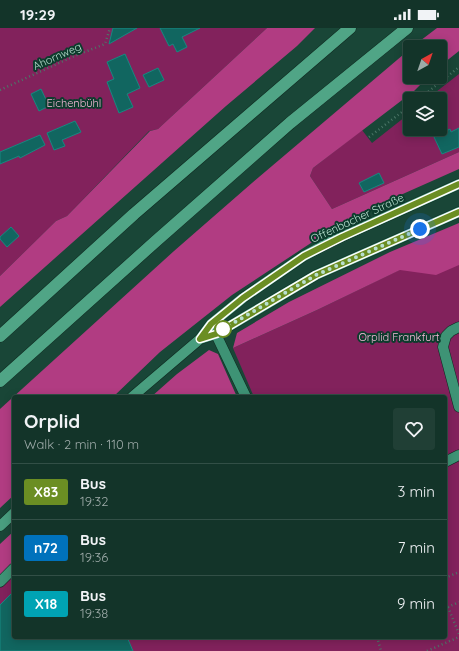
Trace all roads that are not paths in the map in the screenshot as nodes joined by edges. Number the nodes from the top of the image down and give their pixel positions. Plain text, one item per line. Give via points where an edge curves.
1 (350, 28) edge
2 (407, 28) edge
3 (459, 184) edge
4 (459, 212) edge
5 (211, 324) junction
6 (459, 328) edge
7 (216, 334) junction
8 (0, 336) edge
9 (200, 339) junction
10 (0, 381) edge
11 (134, 395) edge
12 (245, 395) edge
13 (459, 407) edge
14 (459, 455) edge
15 (447, 461) edge
16 (12, 514) edge
17 (0, 526) edge
18 (12, 570) edge
19 (0, 582) edge

1 - 8 highway via 134,214
2 - 10 highway via 284,128
3 - 5 main road, Offenbacher Straße via 304,256 243,298
4 - 7 main road, Offenbacher Straße via 316,275
5 - 7 lane
5 - 9 main road, Offenbacher Straße
6 - 13 lane via 446,336 443,347
7 - 9 main road, Offenbacher Straße
7 - 12 lane
9 - 11 main road, Offenbacher Straße
14 - 15 lane
16 - 17 main road
18 - 19 lane

